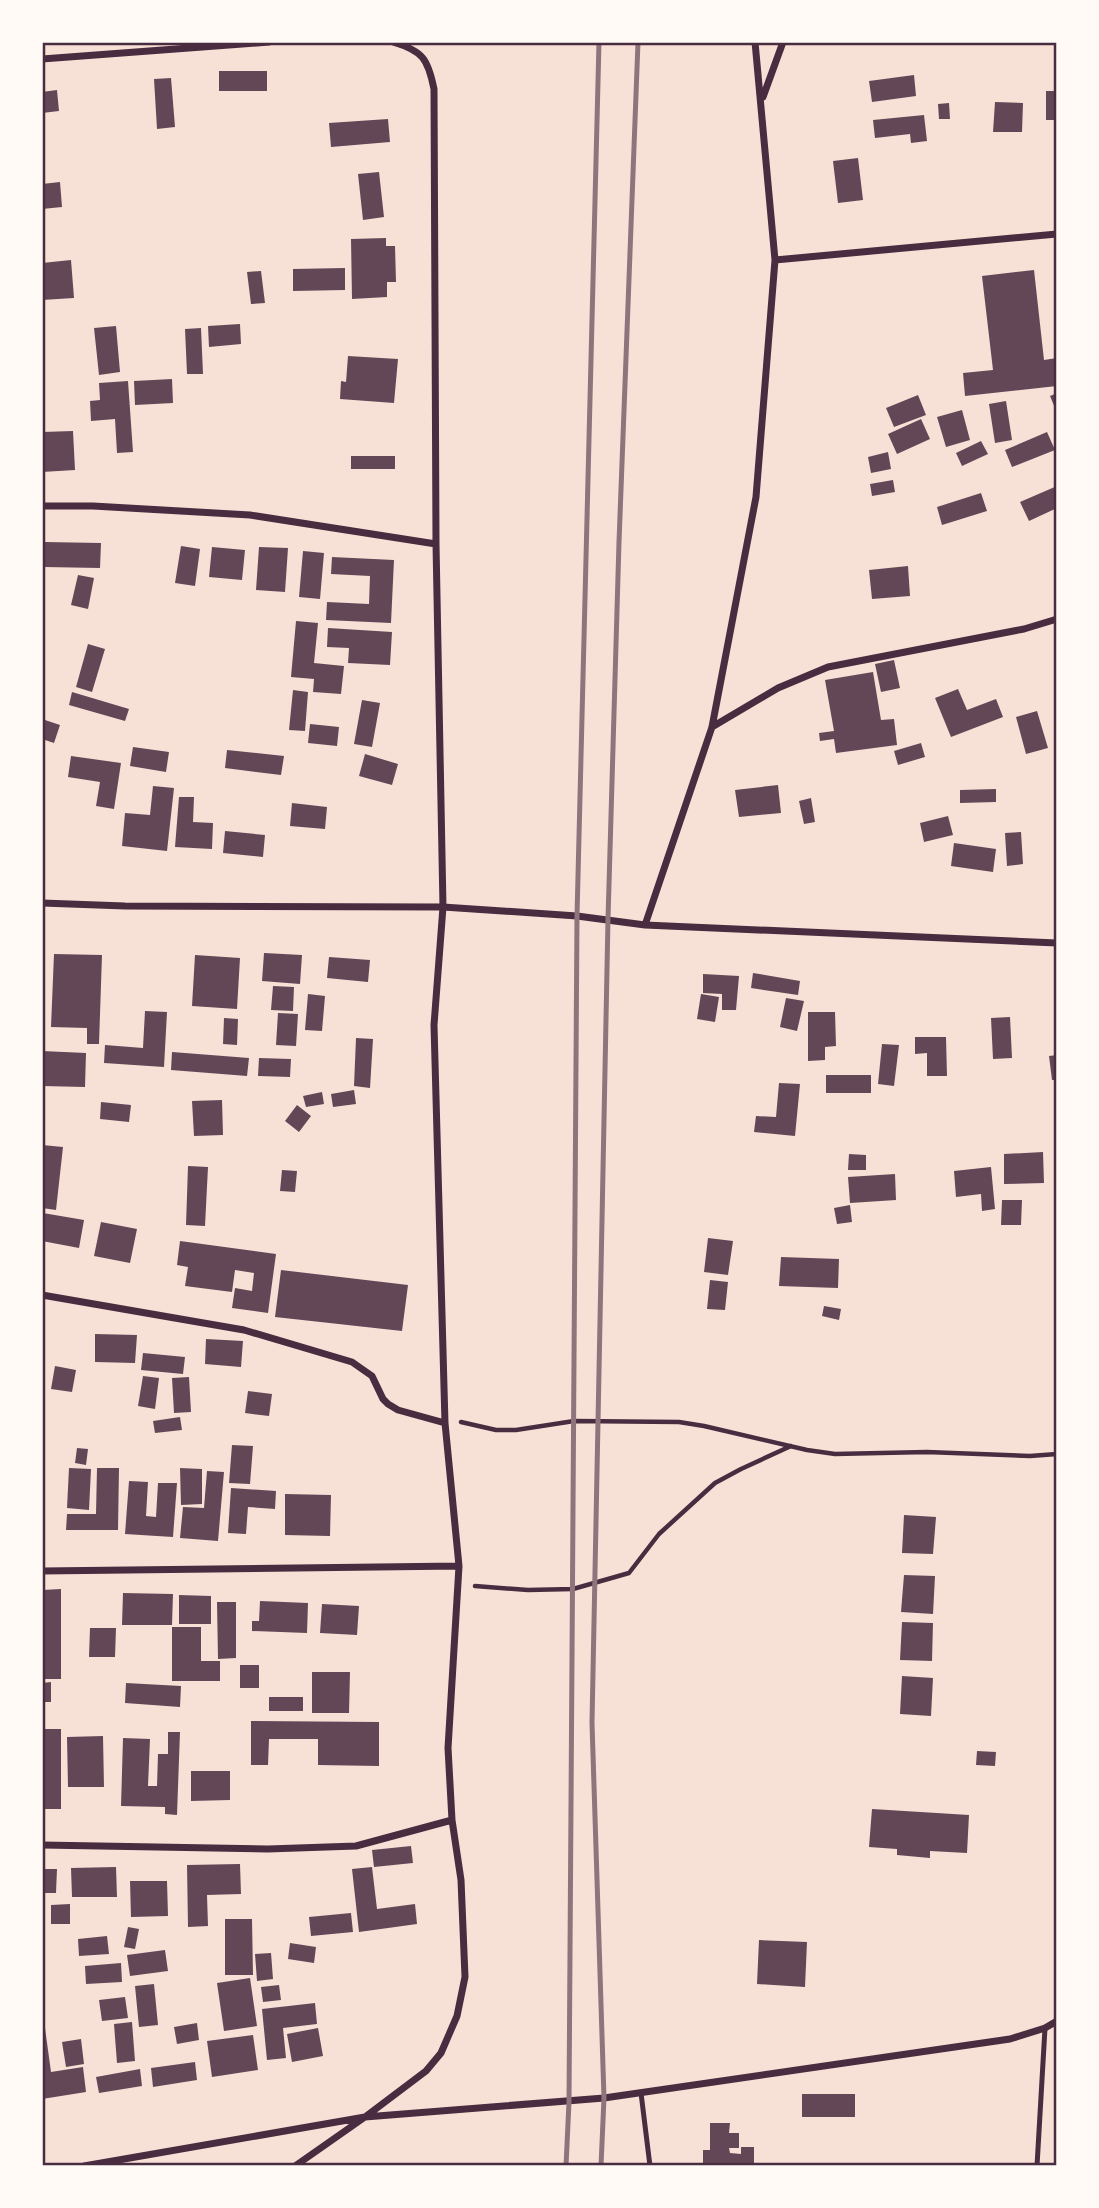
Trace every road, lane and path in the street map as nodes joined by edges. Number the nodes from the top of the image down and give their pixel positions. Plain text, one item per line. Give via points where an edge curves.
1 (269, 42) edge
2 (393, 42) edge
3 (755, 42) edge
4 (783, 42) edge
5 (42, 59) edge
6 (762, 100) junction
7 (1057, 234) edge
8 (775, 260) junction
9 (42, 506) edge
10 (436, 544) junction
11 (1057, 619) edge
12 (712, 727) junction
13 (42, 903) edge
14 (443, 907) junction
15 (645, 925) junction
16 (1057, 943) edge
17 (42, 1295) edge
18 (445, 1419) junction
19 (792, 1446) junction
20 (1057, 1454) edge
21 (460, 1566) junction
22 (42, 1571) edge
23 (458, 1584) junction
24 (452, 1820) junction
25 (42, 1845) edge
26 (1057, 2021) edge
27 (1045, 2028) junction
28 (641, 2093) junction
29 (365, 2117) junction
30 (84, 2166) edge
31 (295, 2166) edge
32 (650, 2166) edge
33 (1037, 2166) edge

1 - 5 street
2 - 10 street via 421,54 430,68 434,89
3 - 6 street
4 - 6 street
6 - 8 street
7 - 8 street
8 - 12 street via 756,497
9 - 10 street via 250,515
10 - 14 street
11 - 12 street via 828,667 778,688
12 - 15 street
13 - 14 street
14 - 15 street
14 - 18 street via 435,1025
15 - 16 street
17 - 18 street via 244,1330 352,1362 372,1376 388,1404
18 - 19 path via 496,1430 574,1421 679,1422
18 - 21 street
19 - 20 path via 835,1454
19 - 23 path via 715,1483 659,1534 629,1573 617,1578 573,1589
21 - 22 street
21 - 23 street
23 - 24 street via 448,1748
24 - 25 street via 356,1846
24 - 29 street via 461,1880 464,1977 457,2016 441,2053 426,2071
26 - 27 street
27 - 28 street via 1010,2039
27 - 33 lane
28 - 29 street
28 - 32 lane
29 - 30 street
29 - 31 street

